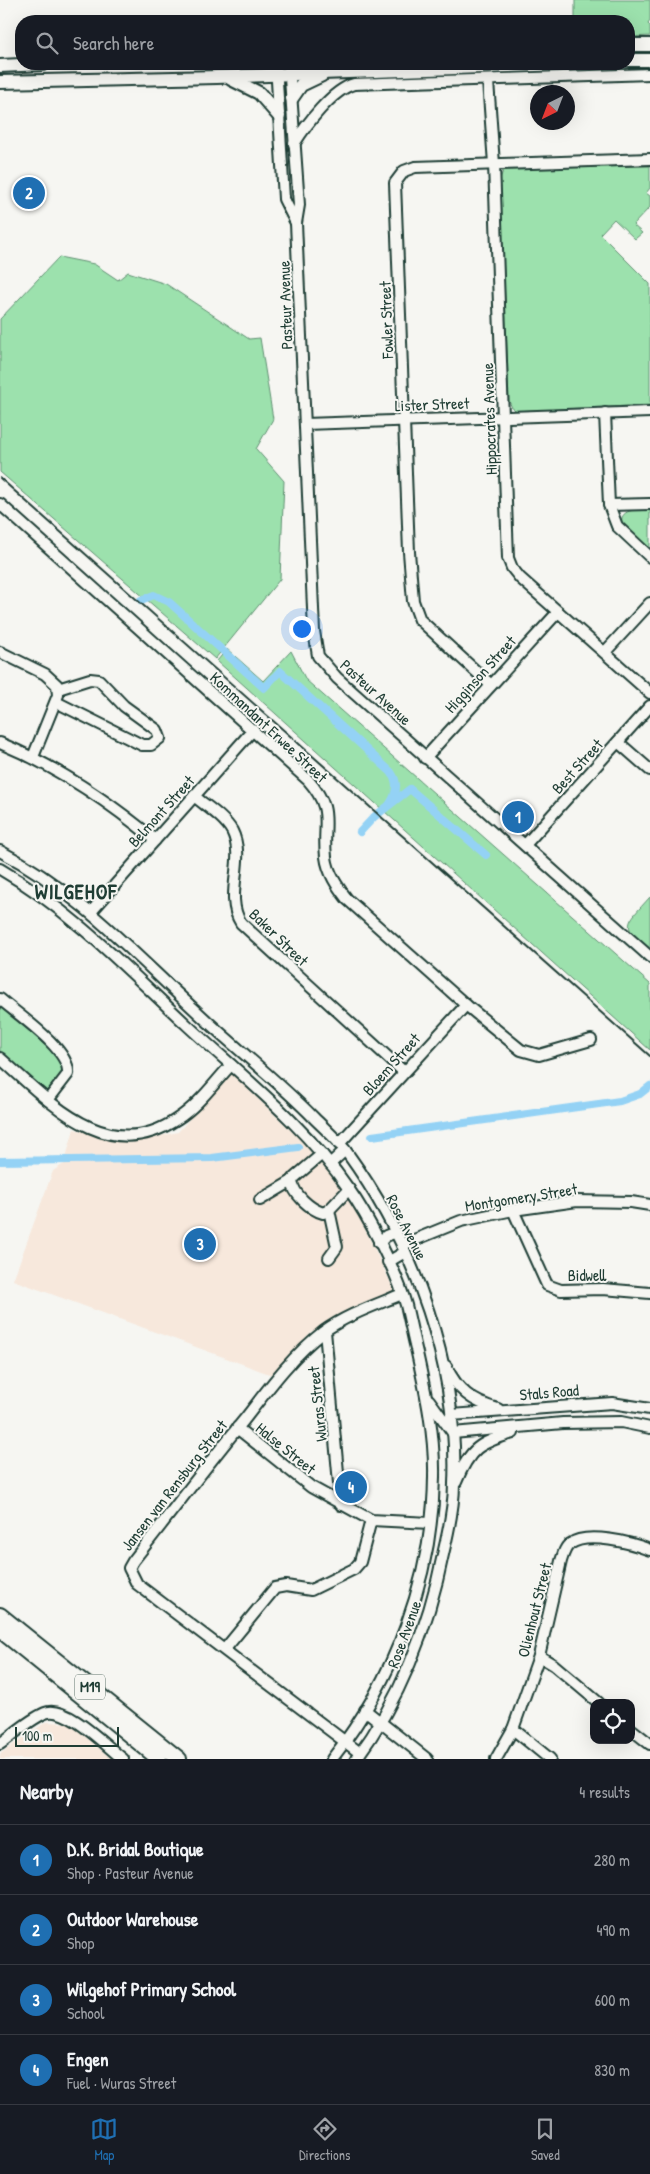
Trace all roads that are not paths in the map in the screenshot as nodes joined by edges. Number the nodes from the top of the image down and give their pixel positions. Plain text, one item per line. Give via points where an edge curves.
1 (635, 45) edge
2 (650, 45) edge
3 (635, 60) edge
4 (650, 60) edge
5 (15, 65) edge
6 (0, 66) edge
7 (275, 70) edge
8 (283, 70) edge
9 (283, 70) edge
10 (298, 70) edge
11 (388, 70) edge
12 (329, 72) junction
13 (650, 74) edge
14 (217, 77) junction
15 (488, 81) junction
16 (0, 82) edge
17 (292, 98) junction
18 (279, 116) junction
19 (314, 116) junction
20 (293, 117) junction
21 (294, 144) junction
22 (650, 158) edge
23 (494, 164) junction
24 (296, 224) junction
25 (650, 412) edge
26 (605, 413) junction
27 (504, 416) junction
28 (404, 420) junction
29 (305, 424) junction
30 (650, 504) edge
31 (609, 505) junction
32 (1, 507) edge
33 (650, 557) edge
34 (650, 603) edge
35 (558, 612) junction
36 (0, 652) edge
37 (605, 652) junction
38 (491, 685) junction
39 (58, 689) junction
40 (650, 693) edge
41 (56, 702) junction
42 (650, 706) edge
43 (253, 730) junction
44 (618, 742) junction
45 (0, 743) edge
46 (33, 757) junction
47 (426, 758) junction
48 (650, 770) edge
49 (194, 796) junction
50 (155, 840) junction
51 (525, 845) junction
52 (0, 851) edge
53 (0, 869) edge
54 (79, 902) junction
55 (95, 915) junction
56 (67, 916) junction
57 (87, 932) junction
58 (650, 957) edge
59 (0, 999) edge
60 (466, 1005) junction
61 (591, 1040) dead end
62 (233, 1045) junction
63 (222, 1057) junction
64 (0, 1058) edge
65 (252, 1061) junction
66 (231, 1065) junction
67 (404, 1072) junction
68 (241, 1074) junction
69 (48, 1100) junction
70 (339, 1143) junction
71 (320, 1151) junction
72 (330, 1164) junction
73 (292, 1181) junction
74 (349, 1190) junction
75 (260, 1200) dead end
76 (650, 1205) edge
77 (329, 1210) junction
78 (513, 1210) junction
79 (396, 1232) junction
80 (379, 1243) junction
81 (404, 1248) junction
82 (329, 1258) dead end
83 (388, 1262) junction
84 (414, 1273) junction
85 (396, 1282) junction
86 (650, 1293) edge
87 (422, 1295) junction
88 (404, 1299) junction
89 (325, 1331) junction
90 (440, 1352) junction
91 (427, 1398) junction
92 (650, 1409) edge
93 (505, 1411) junction
94 (448, 1419) junction
95 (237, 1428) junction
96 (528, 1428) junction
97 (650, 1428) edge
98 (452, 1433) junction
99 (433, 1451) junction
100 (454, 1484) junction
101 (341, 1505) junction
102 (371, 1520) junction
103 (430, 1523) junction
104 (650, 1550) edge
105 (0, 1615) edge
106 (0, 1630) edge
107 (225, 1649) junction
108 (539, 1656) junction
109 (594, 1699) edge
110 (365, 1710) junction
111 (380, 1722) junction
112 (129, 1726) junction
113 (513, 1729) junction
114 (635, 1732) edge
115 (346, 1742) junction
116 (0, 1744) edge
117 (650, 1744) edge
118 (358, 1756) edge
119 (123, 1759) edge
120 (159, 1759) edge
121 (179, 1759) edge
122 (332, 1759) edge
123 (427, 1759) edge
124 (496, 1759) edge
125 (550, 1759) edge

1 - 2 main road
3 - 4 main road
5 - 6 main road
7 - 14 main road
8 - 17 street, Pasteur Avenue
9 - 18 street, Pasteur Avenue
10 - 12 main road
11 - 12 main road
12 - 17 main road via 301,85
13 - 15 street
14 - 16 main road
14 - 18 main road via 233,79 253,88
15 - 19 street via 354,84 338,92
15 - 23 street, Hippocrates Avenue
17 - 20 street, Pasteur Avenue
18 - 20 street
18 - 24 street, Pasteur Avenue via 284,199
19 - 20 street
19 - 21 street
20 - 21 street, Pasteur Avenue
21 - 24 street, Pasteur Avenue via 299,206
22 - 23 street, Fowler Street
23 - 27 street, Hippocrates Avenue
23 - 28 street, Fowler Street via 411,167 399,175 395,183
24 - 29 street, Pasteur Avenue
25 - 26 street, Lister Street
26 - 27 street, Lister Street
26 - 31 street
27 - 28 street, Lister Street
27 - 35 street, Hippocrates Avenue via 508,558 520,578
28 - 29 street, Lister Street
28 - 38 street, Fowler Street via 411,584 415,609 425,625
29 - 47 street, Pasteur Avenue via 314,631 318,656 329,671
30 - 31 street
31 - 33 street via 617,526
32 - 43 street, Kommandant Erwee Street
34 - 37 street
35 - 37 street, Hippocrates Avenue
35 - 38 street, Higginson Street
36 - 39 street via 45,674
37 - 40 street, Hippocrates Avenue
38 - 47 street, Higginson Street
39 - 41 street
39 - 41 street via 90,679 99,680 124,706 157,730 160,738 152,745 142,744
41 - 46 street
42 - 44 street, Best Street
43 - 49 street, Belmont Street
43 - 60 street, Kommandant Erwee Street via 322,797 327,825 326,857 339,889
44 - 48 street
44 - 51 street, Best Street
45 - 46 street
46 - 50 street via 105,800
47 - 51 street, Pasteur Avenue
49 - 50 street, Belmont Street
49 - 67 street, Baker Street via 228,825 235,838 233,904 241,923
50 - 55 street, Belmont Street
51 - 58 street, Pasteur Avenue
52 - 54 street, Rose Avenue via 41,874
53 - 56 street, Rose Avenue
54 - 55 street, Rose Avenue
54 - 56 street
55 - 57 street, Belmont Street
55 - 62 street, Rose Avenue
56 - 57 street, Rose Avenue
57 - 63 street, Rose Avenue
59 - 69 street via 66,1059 68,1074
60 - 61 street, Kommandant Erwee Street via 528,1053 549,1053
60 - 67 street, Bloem Street
62 - 63 street
62 - 65 street, Rose Avenue
63 - 66 street, Rose Avenue
64 - 69 street
65 - 68 street
65 - 70 street, Rose Avenue
66 - 68 street, Rose Avenue
66 - 69 street via 187,1112 146,1134 119,1135 94,1131
67 - 70 street, Bloem Street
68 - 71 street, Rose Avenue
70 - 71 street
70 - 72 street
70 - 79 street, Rose Avenue
71 - 72 street, Rose Avenue
71 - 73 street
72 - 74 street, Rose Avenue
73 - 75 street
73 - 77 street via 293,1190 312,1207 323,1213
74 - 77 street
74 - 80 street, Rose Avenue
76 - 78 street, Montgomery Street via 577,1201
77 - 82 street via 337,1247
78 - 81 street, Montgomery Street via 461,1221
78 - 86 street, Bidwell via 548,1286 561,1290
79 - 80 street
79 - 81 street, Rose Avenue
80 - 83 street, Rose Avenue
81 - 83 street, Montgomery Street
81 - 84 street, Rose Avenue
83 - 85 street, Rose Avenue
84 - 85 street
84 - 87 street, Rose Avenue
85 - 88 street, Rose Avenue
87 - 88 street, Jansen van Rensburg Street
87 - 90 street, Rose Avenue
88 - 89 street, Jansen van Rensburg Street via 366,1310
88 - 91 street, Rose Avenue
89 - 95 street, Jansen van Rensburg Street via 283,1370
89 - 101 street, Wuras Street
90 - 93 street via 453,1380 464,1394 486,1406
90 - 94 street, Rose Avenue
91 - 94 street
91 - 99 street, Rose Avenue
92 - 93 street, Stals Road via 612,1403
93 - 94 street, Stals Road
94 - 98 street, Rose Avenue
94 - 99 street
95 - 101 street, Halse Street via 311,1487
95 - 107 street, Jansen van Rensburg Street via 129,1568 137,1584
96 - 97 street, Stals Road via 563,1423 621,1422
96 - 98 street, Stals Road
96 - 100 street via 479,1444 466,1459
98 - 100 street, Rose Avenue
99 - 103 street, Rose Avenue
100 - 111 street, Rose Avenue via 435,1594 404,1680
101 - 102 street, Halse Street
102 - 103 street, Halse Street
102 - 107 street via 360,1562 354,1569 311,1590 286,1586 275,1588
103 - 110 street, Rose Avenue via 420,1577 405,1627
104 - 108 street, Olienhout Street via 601,1539 577,1540 570,1544 561,1561
105 - 112 highway, M19
106 - 112 highway, M19
107 - 115 street, Jansen van Rensburg Street
108 - 109 street
108 - 113 street, Olienhout Street
110 - 111 street
110 - 115 street, Rose Avenue
111 - 118 street, Rose Avenue
111 - 123 street
112 - 120 highway, M19
112 - 121 highway, M19
113 - 124 street, Olienhout Street
113 - 125 street
114 - 117 street
115 - 118 street, Jansen van Rensburg Street
115 - 122 street, Rose Avenue
116 - 119 street via 45,1713 59,1712 69,1716

